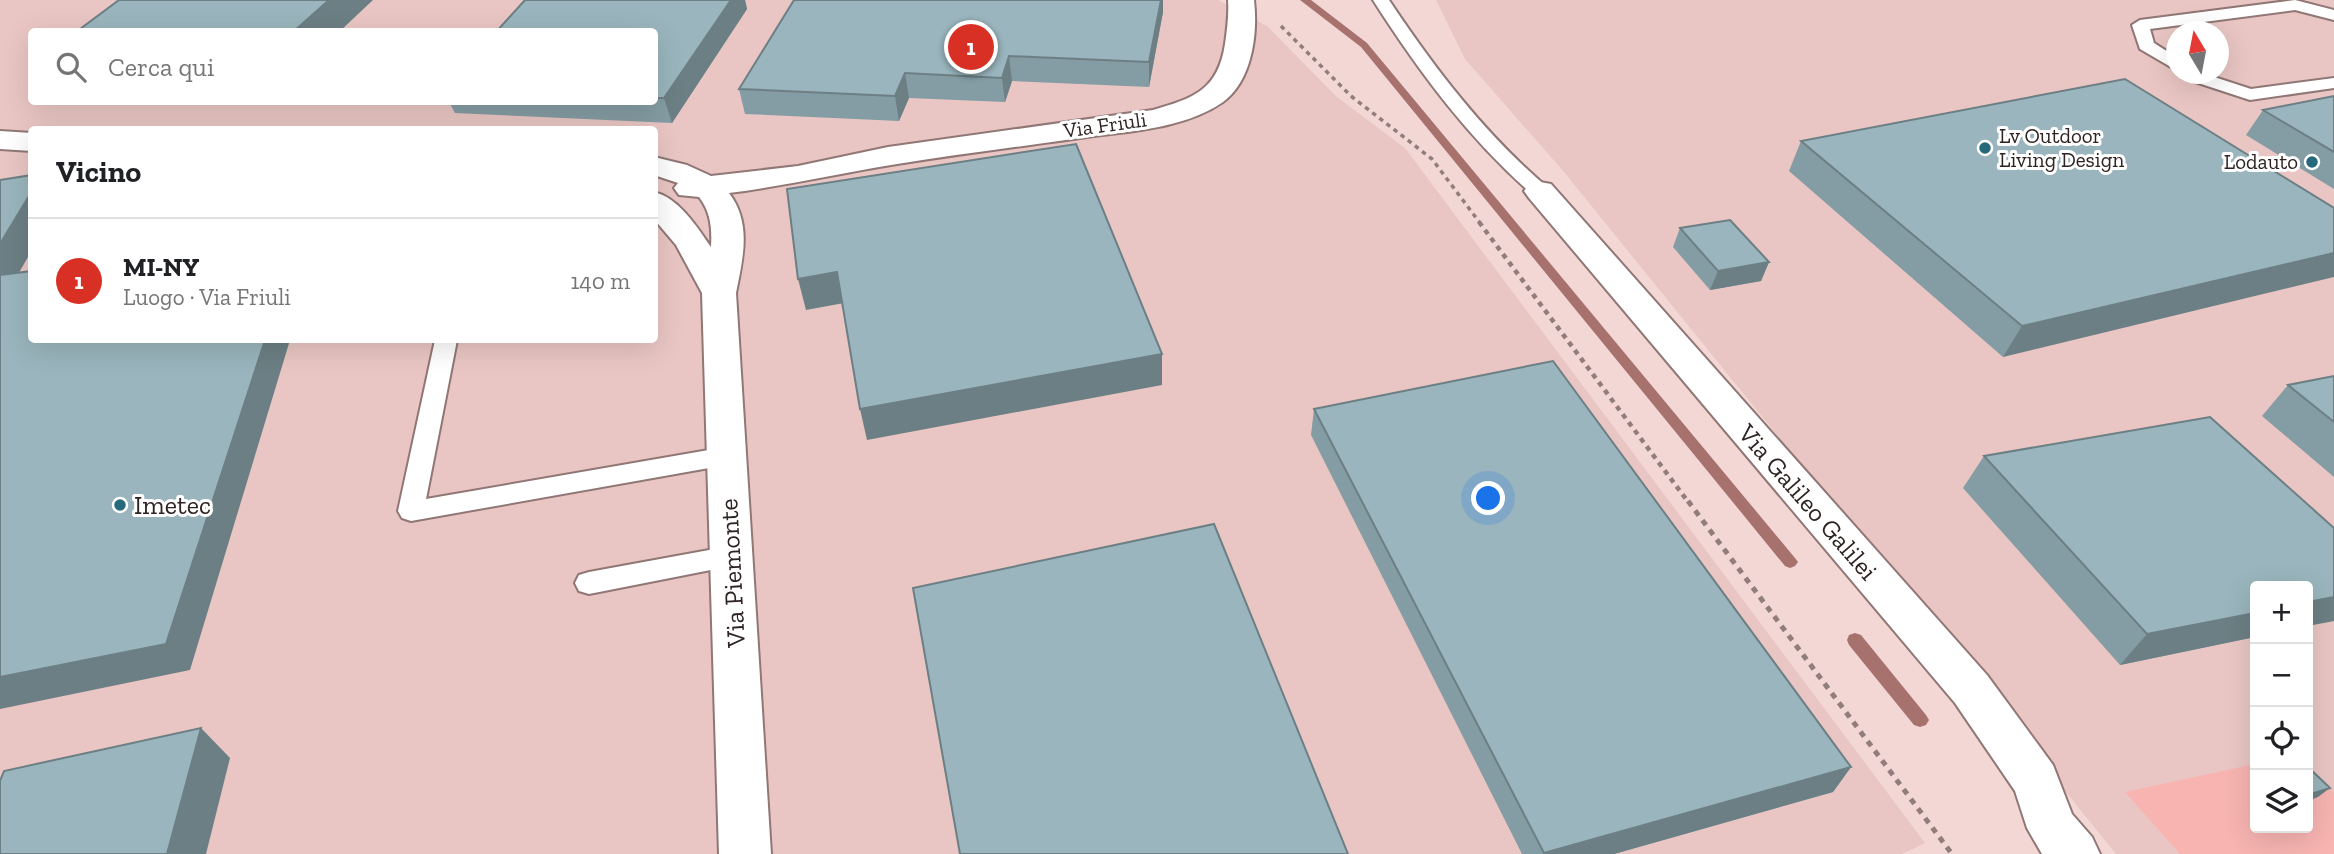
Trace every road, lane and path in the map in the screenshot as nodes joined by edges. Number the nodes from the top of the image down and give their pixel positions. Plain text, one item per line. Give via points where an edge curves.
1 (1381, 0) edge
2 (1241, 1) edge
3 (2334, 15) edge
4 (2171, 21) edge
5 (2166, 22) edge
6 (2166, 58) edge
7 (2334, 83) edge
8 (2218, 84) edge
9 (0, 140) edge
10 (28, 142) edge
11 (888, 156) junction
12 (658, 164) edge
13 (658, 165) edge
14 (706, 186) junction
15 (658, 190) edge
16 (1540, 191) joint
17 (658, 205) edge
18 (719, 293) junction
19 (445, 343) edge
20 (726, 456) junction
21 (731, 556) junction
22 (589, 583) dead end
23 (2056, 845) edge
24 (745, 854) edge
25 (1952, 854) edge

1 - 16 lane, Via Galileo Galilei via 1510,166
2 - 11 street, Via Friuli via 1234,75 1205,101 1155,118
2 - 25 path via 1274,19 1351,96 1432,159
3 - 4 lane via 2295,5
5 - 6 lane via 2140,25 2146,45
7 - 8 lane via 2250,95
9 - 10 street
11 - 12 street, Via Friuli
11 - 14 street, Via Friuli via 828,170
13 - 14 street, Via Piemonte
14 - 15 street, Via Friuli
14 - 18 street, Via Piemonte via 719,198 727,217 729,243
16 - 23 street, Via Galileo Galilei via 1971,689 2036,781
17 - 18 street, Via Piemonte via 680,224
18 - 20 street, Via Piemonte
19 - 20 lane via 411,512
20 - 21 street, Via Piemonte
21 - 22 lane
21 - 24 street, Via Piemonte

